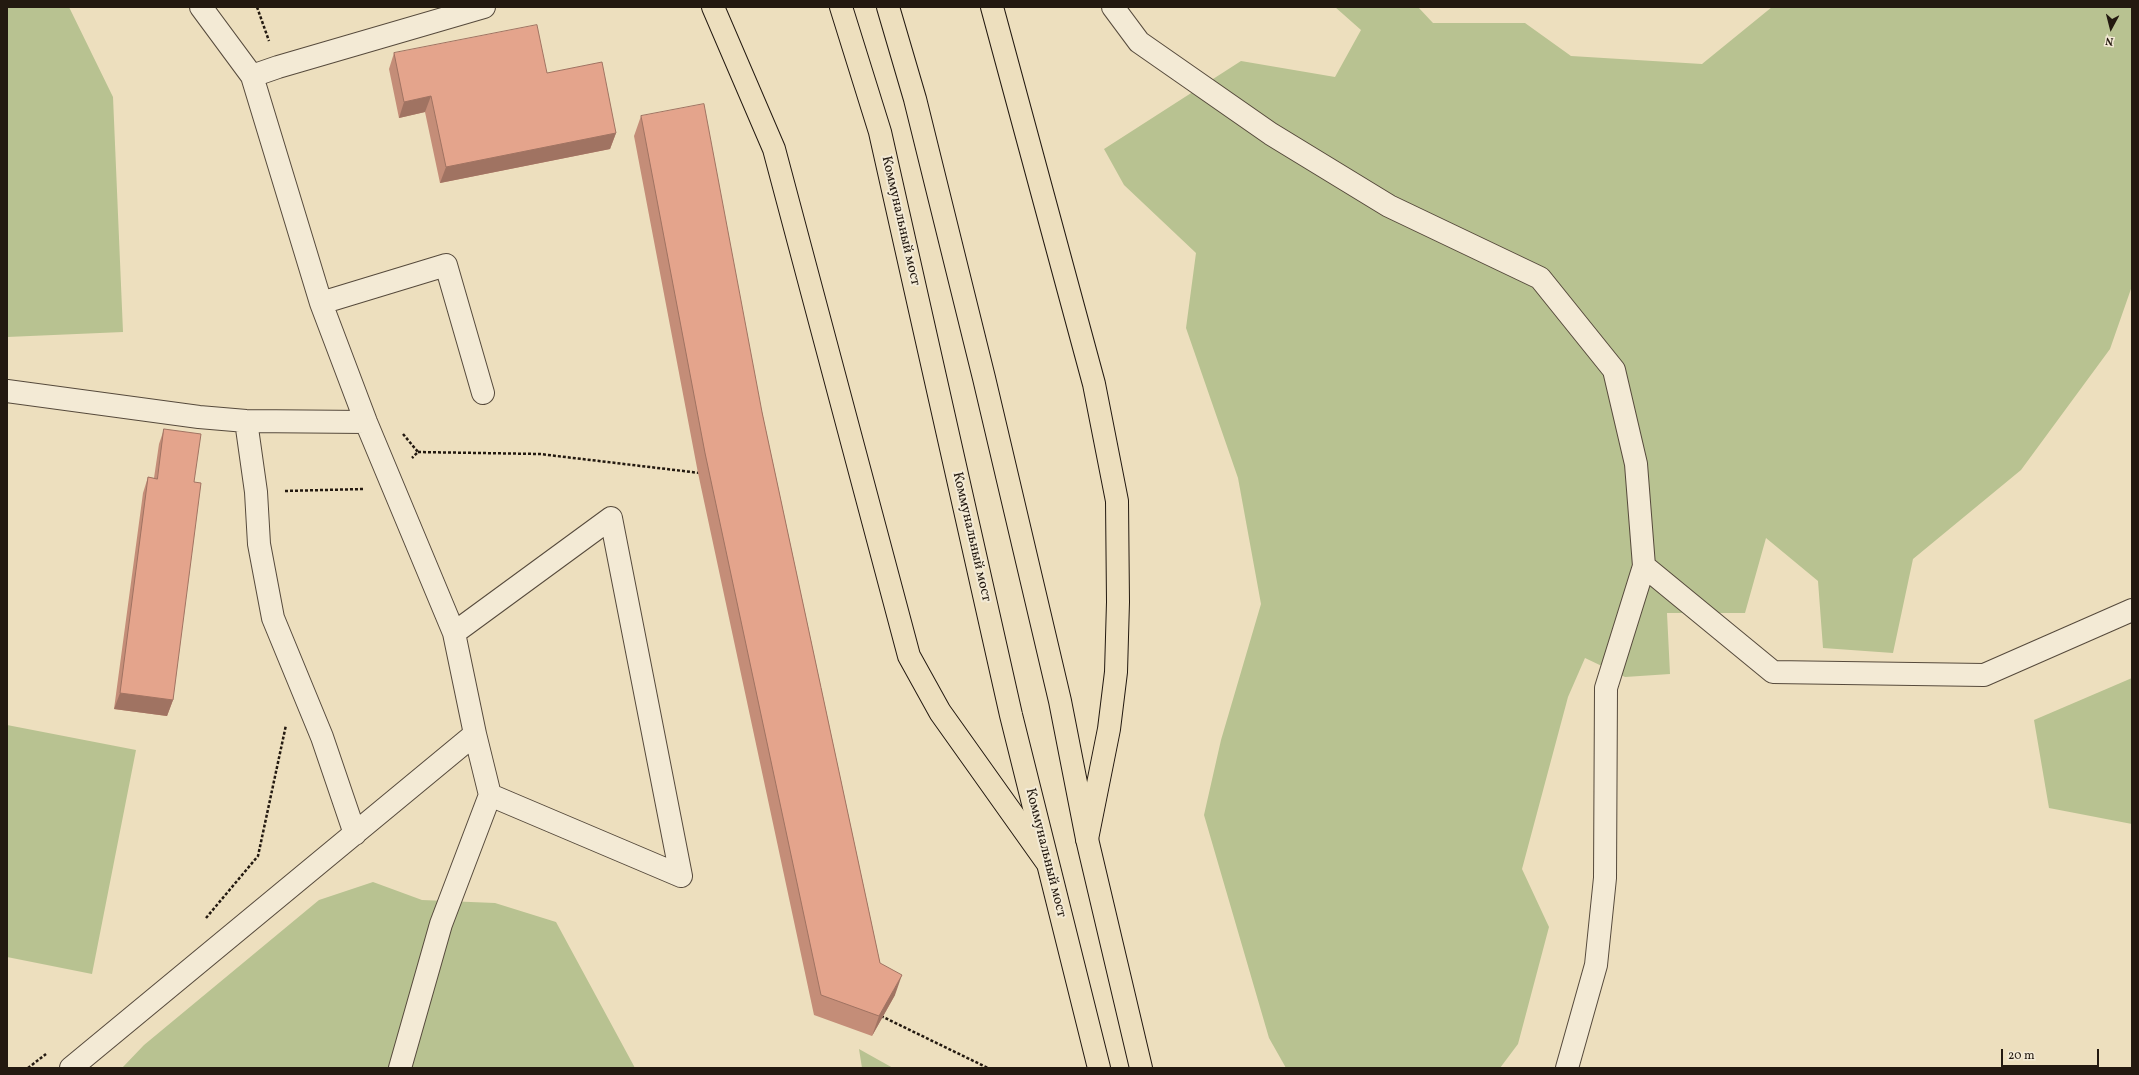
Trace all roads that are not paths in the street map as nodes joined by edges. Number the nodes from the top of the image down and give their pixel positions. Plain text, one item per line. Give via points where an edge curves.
1 (200, 7) edge
2 (484, 7) edge
3 (713, 7) edge
4 (840, 7) edge
5 (888, 7) edge
6 (992, 7) edge
7 (1112, 7) edge
8 (252, 76) junction
9 (321, 303) junction
10 (7, 391) edge
11 (483, 393) dead end
12 (246, 421) junction
13 (366, 422) junction
14 (1644, 566) junction
15 (2132, 610) edge
16 (454, 633) junction
17 (475, 734) junction
18 (490, 795) junction
19 (355, 834) junction
20 (1088, 839) junction
21 (1046, 861) junction
22 (71, 1068) edge
23 (400, 1068) edge
24 (1100, 1068) edge
25 (1141, 1068) edge
26 (1567, 1068) edge

1 - 8 lane
2 - 8 lane via 285,64
3 - 21 main road via 774,149 909,656 940,712
4 - 21 main road, Коммунальный мост via 880,132
5 - 20 main road via 917,106 984,378 1060,701
6 - 20 main road via 1094,384 1117,501 1116,672 1109,729
7 - 14 lane via 1139,42 1271,134 1389,206 1540,278 1614,370 1636,464
8 - 9 lane
9 - 11 lane via 446,265
9 - 13 lane
10 - 12 lane
12 - 13 lane
12 - 19 lane via 256,492 259,544 273,618 322,737
13 - 16 lane
14 - 15 lane via 1773,672 1984,674
14 - 26 lane via 1606,688 1605,878 1596,965
16 - 17 lane
16 - 18 lane via 610,518 681,876
17 - 18 lane
17 - 19 lane
18 - 23 lane via 441,924
19 - 22 lane
20 - 25 main road
21 - 24 main road, Коммунальный мост

